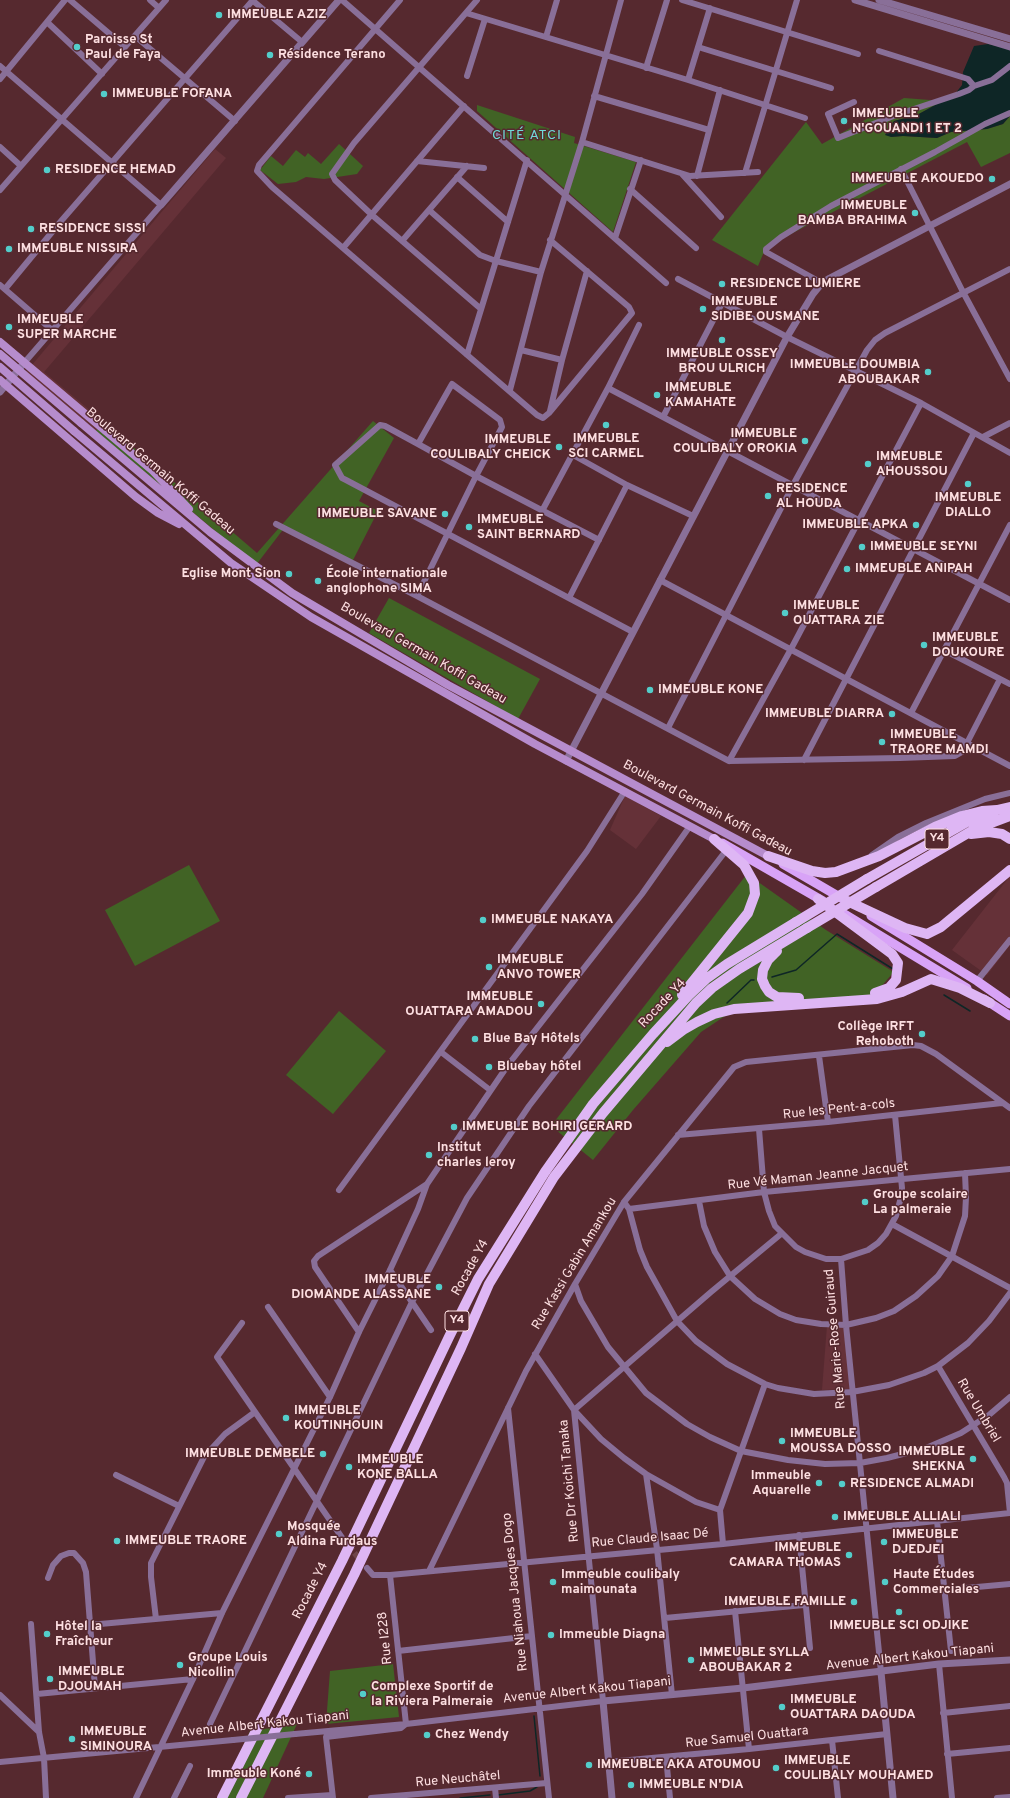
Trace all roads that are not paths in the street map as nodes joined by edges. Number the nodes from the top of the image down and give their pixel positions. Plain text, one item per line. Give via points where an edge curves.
1 (65, 0) edge
2 (70, 0) edge
3 (150, 0) edge
4 (166, 0) edge
5 (253, 0) edge
6 (338, 0) edge
7 (342, 0) edge
8 (400, 0) edge
9 (477, 0) edge
10 (557, 0) edge
11 (621, 0) edge
12 (667, 0) edge
13 (682, 0) edge
14 (797, 0) edge
15 (855, 0) edge
16 (879, 0) edge
17 (159, 8) junction
18 (710, 8) junction
19 (466, 14) junction
20 (485, 19) junction
21 (47, 22) junction
22 (374, 28) junction
23 (787, 32) junction
24 (135, 36) junction
25 (546, 38) junction
26 (1010, 39) edge
27 (302, 42) junction
28 (125, 47) junction
29 (698, 47) junction
30 (1010, 47) edge
31 (879, 51) dead end
32 (858, 54) dead end
33 (605, 56) junction
34 (0, 66) edge
35 (1010, 66) edge
36 (419, 68) junction
37 (646, 68) junction
38 (776, 71) junction
39 (6, 72) junction
40 (102, 74) junction
41 (467, 76) dead end
42 (184, 78) junction
43 (0, 79) edge
44 (688, 80) junction
45 (974, 86) junction
46 (831, 88) dead end
47 (720, 90) junction
48 (594, 96) junction
49 (854, 102) dead end
50 (764, 105) junction
51 (464, 106) junction
52 (1010, 113) edge
53 (805, 118) dead end
54 (62, 119) junction
55 (234, 121) junction
56 (710, 130) junction
57 (582, 142) junction
58 (0, 147) edge
59 (527, 160) junction
60 (640, 160) junction
61 (418, 161) junction
62 (112, 163) junction
63 (21, 166) junction
64 (467, 166) junction
65 (484, 168) dead end
66 (901, 169) junction
67 (758, 172) dead end
68 (745, 173) junction
69 (682, 174) junction
70 (697, 176) junction
71 (457, 177) junction
72 (1010, 184) edge
73 (630, 189) junction
74 (0, 190) edge
75 (565, 194) junction
76 (161, 205) junction
77 (429, 210) junction
78 (372, 215) junction
79 (721, 216) dead end
80 (508, 222) junction
81 (930, 225) junction
82 (615, 238) junction
83 (550, 240) junction
84 (402, 241) junction
85 (343, 248) junction
86 (696, 248) dead end
87 (496, 261) junction
88 (1010, 269) edge
89 (587, 271) junction
90 (541, 272) junction
91 (678, 279) dead end
92 (666, 283) dead end
93 (822, 283) junction
94 (2, 287) edge
95 (963, 292) junction
96 (722, 303) junction
97 (481, 309) junction
98 (639, 325) dead end
99 (52, 330) junction
100 (787, 337) junction
101 (0, 342) edge
102 (521, 350) junction
103 (0, 354) edge
104 (467, 355) junction
105 (562, 360) junction
106 (24, 363) junction
107 (0, 367) edge
108 (855, 371) junction
109 (1010, 379) edge
110 (3, 382) edge
111 (608, 388) junction
112 (510, 390) junction
113 (0, 392) edge
114 (921, 403) junction
115 (549, 413) junction
116 (663, 417) junction
117 (1010, 423) edge
118 (974, 433) junction
119 (983, 437) junction
120 (418, 444) junction
121 (728, 452) junction
122 (1010, 453) edge
123 (573, 455) junction
124 (476, 476) junction
125 (627, 485) junction
126 (793, 485) junction
127 (542, 511) junction
128 (692, 516) junction
129 (858, 520) junction
130 (276, 524) dead end
131 (1010, 527) edge
132 (210, 532) junction
133 (447, 534) junction
134 (203, 540) junction
135 (599, 540) junction
136 (913, 550) junction
137 (660, 580) junction
138 (978, 584) junction
139 (417, 596) junction
140 (569, 598) junction
141 (1010, 600) edge
142 (726, 614) junction
143 (633, 632) junction
144 (791, 649) junction
145 (944, 650) junction
146 (846, 678) junction
147 (1000, 679) junction
148 (1010, 684) edge
149 (602, 693) junction
150 (911, 712) junction
151 (668, 728) junction
152 (968, 743) junction
153 (571, 752) junction
154 (804, 760) junction
155 (566, 761) junction
156 (729, 761) junction
157 (1010, 766) edge
158 (625, 791) junction
159 (1010, 793) edge
160 (1010, 807) edge
161 (997, 810) junction
162 (1010, 816) edge
163 (690, 826) junction
164 (714, 839) joint
165 (1010, 839) edge
166 (954, 840) junction
167 (728, 848) junction
168 (768, 856) junction
169 (859, 864) junction
170 (1010, 870) edge
171 (818, 898) junction
172 (844, 900) junction
173 (792, 937) junction
174 (1010, 940) edge
175 (977, 981) junction
176 (990, 1003) junction
177 (1010, 1004) edge
178 (1010, 1016) edge
179 (653, 1034) junction
180 (441, 1052) junction
181 (819, 1056) junction
182 (644, 1064) junction
183 (490, 1090) junction
184 (1002, 1103) junction
185 (1010, 1108) edge
186 (895, 1115) junction
187 (828, 1122) junction
188 (759, 1129) junction
189 (678, 1136) junction
190 (1010, 1169) edge
191 (965, 1173) junction
192 (901, 1180) junction
193 (427, 1184) junction
194 (339, 1190) dead end
195 (764, 1192) junction
196 (699, 1200) junction
197 (624, 1202) junction
198 (629, 1209) junction
199 (892, 1224) junction
200 (781, 1234) junction
201 (952, 1256) junction
202 (841, 1259) junction
203 (390, 1270) junction
204 (730, 1276) junction
205 (575, 1284) junction
206 (1010, 1288) edge
207 (1010, 1293) edge
208 (412, 1302) junction
209 (268, 1307) dead end
210 (677, 1322) junction
211 (242, 1323) dead end
212 (846, 1325) junction
213 (431, 1330) dead end
214 (359, 1332) junction
215 (535, 1354) junction
216 (938, 1366) junction
217 (624, 1367) junction
218 (765, 1384) junction
219 (852, 1392) junction
220 (330, 1397) junction
221 (1010, 1398) edge
222 (508, 1408) junction
223 (574, 1410) junction
224 (255, 1412) junction
225 (974, 1426) junction
226 (741, 1451) junction
227 (860, 1462) junction
228 (294, 1470) junction
229 (646, 1474) junction
230 (116, 1475) dead end
231 (1008, 1482) edge
232 (317, 1500) junction
233 (179, 1506) junction
234 (720, 1510) junction
235 (1010, 1513) edge
236 (937, 1521) junction
237 (867, 1528) junction
238 (799, 1535) junction
239 (343, 1539) tunnel mouth
240 (723, 1544) junction
241 (657, 1549) junction
242 (588, 1556) junction
243 (524, 1562) junction
244 (367, 1568) tunnel mouth
245 (429, 1571) junction
246 (390, 1574) junction
247 (48, 1578) dead end
248 (1010, 1584) edge
249 (944, 1590) junction
250 (804, 1604) junction
251 (735, 1611) junction
252 (222, 1613) junction
253 (665, 1618) junction
254 (156, 1619) junction
255 (31, 1624) dead end
256 (89, 1625) junction
257 (532, 1636) junction
258 (810, 1648) dead end
259 (398, 1651) junction
260 (952, 1651) dead end
261 (1010, 1660) edge
262 (939, 1664) junction
263 (881, 1672) junction
264 (193, 1679) junction
265 (95, 1688) junction
266 (742, 1688) junction
267 (37, 1694) junction
268 (672, 1695) junction
269 (1, 1698) edge
270 (603, 1701) junction
271 (1010, 1706) edge
272 (539, 1708) junction
273 (943, 1713) junction
274 (210, 1724) dead end
275 (406, 1724) junction
276 (39, 1732) junction
277 (887, 1734) junction
278 (832, 1740) junction
279 (161, 1748) junction
280 (1010, 1748) edge
281 (749, 1749) junction
282 (947, 1754) junction
283 (666, 1757) junction
284 (44, 1758) junction
285 (0, 1762) edge
286 (608, 1762) junction
287 (190, 1766) dead end
288 (547, 1783) junction
289 (495, 1788) junction
290 (442, 1795) edge
291 (332, 1796) edge
292 (390, 1797) edge
293 (1010, 1797) edge
294 (46, 1798) edge
295 (136, 1798) edge
296 (174, 1798) edge
297 (222, 1798) edge
298 (241, 1798) edge
299 (288, 1798) edge
300 (371, 1798) edge
301 (496, 1798) edge
302 (549, 1798) edge
303 (612, 1798) edge
304 (670, 1798) edge
305 (838, 1798) edge
306 (893, 1798) edge
307 (952, 1798) edge
308 (997, 1798) edge

1 - 21 street
2 - 28 street
3 - 17 street
4 - 17 street
5 - 27 street
5 - 42 street
6 - 27 street
7 - 22 street
8 - 22 street
9 - 19 street
10 - 25 street
11 - 33 street
12 - 37 street
13 - 18 street
14 - 23 street
15 - 30 street
16 - 26 street
17 - 24 street
18 - 23 street
18 - 29 street
19 - 20 street
19 - 36 street
20 - 25 street
20 - 41 street
21 - 39 street
21 - 40 street
22 - 36 street
22 - 85 street via 256,170
23 - 32 street
23 - 38 street
24 - 28 street
24 - 42 street
25 - 33 street
27 - 55 street
28 - 40 street
29 - 38 street
29 - 44 street
31 - 45 street via 968,79
33 - 37 street
33 - 48 street
34 - 39 street
35 - 45 street via 992,80
36 - 51 street
36 - 78 street via 354,143 332,174 334,180
37 - 44 street
38 - 46 street
38 - 50 street
39 - 43 street
39 - 54 street
40 - 54 street
42 - 55 street
42 - 62 street
44 - 47 street
45 - 49 street via 959,94 838,138 828,114
47 - 50 street
47 - 56 street
48 - 56 street
48 - 57 street
50 - 53 street
50 - 68 street
51 - 59 street
51 - 61 street
52 - 66 street
54 - 62 street
54 - 63 street
55 - 76 street
56 - 70 street
57 - 60 street
57 - 75 street
58 - 63 street
59 - 75 street
59 - 80 street
60 - 69 street
60 - 73 street
61 - 64 street
61 - 78 street
62 - 76 street
62 - 94 street
63 - 74 street
64 - 65 street
64 - 71 street
66 - 81 street
66 - 93 street via 824,209 781,236 766,249 766,252
67 - 68 street
68 - 70 street
69 - 70 street
69 - 79 street
71 - 77 street
71 - 80 street
72 - 81 street
73 - 82 street
73 - 86 street
75 - 82 street
75 - 83 street
76 - 99 street
77 - 84 street
77 - 87 street via 477,253
78 - 84 street
78 - 85 street
80 - 87 street
81 - 93 street
81 - 95 street
82 - 92 street
83 - 89 street
83 - 90 street
84 - 97 street
85 - 104 street
87 - 90 street
87 - 97 street
88 - 95 street
89 - 105 street
89 - 115 street via 629,307 632,313
90 - 102 street
91 - 96 street
93 - 100 street
94 - 99 street
95 - 108 street via 879,337 867,350
95 - 109 street
96 - 100 street
96 - 116 street
97 - 104 street
98 - 111 street
99 - 106 street
100 - 108 street
100 - 121 street
101 - 106 main road
102 - 105 street
102 - 112 street
103 - 132 main road, Boulevard Germain Koffi Gadeau, bridge
104 - 112 street
105 - 115 street
106 - 110 street
106 - 132 main road via 153,472
107 - 134 main road, Boulevard Germain Koffi Gadeau, bridge
108 - 114 street
108 - 126 street
110 - 113 street
110 - 134 main road via 136,497
111 - 116 street
111 - 123 street
112 - 115 street via 540,418
114 - 118 street
114 - 129 street
116 - 121 street
117 - 119 street
118 - 119 street
118 - 136 street
119 - 122 street
120 - 124 street
120 - 124 street via 452,384 502,424 501,431
120 - 133 street via 380,425 335,465 342,478
121 - 126 street
121 - 128 street
123 - 125 street
123 - 127 street
124 - 127 street
124 - 133 street
125 - 128 street
125 - 135 street
126 - 129 street
126 - 142 street
127 - 135 street
128 - 137 street
129 - 136 street
129 - 144 street
130 - 139 street
131 - 138 street
132 - 153 main road, Boulevard Germain Koffi Gadeau via 275,582 317,609
133 - 139 street
133 - 140 street
134 - 155 main road, Boulevard Germain Koffi Gadeau via 244,572 311,617
135 - 140 street
136 - 138 street
136 - 146 street
137 - 142 street
137 - 143 street
138 - 141 street
138 - 145 street
139 - 149 street
140 - 143 street
142 - 144 street
142 - 151 street
143 - 149 street
144 - 146 street
144 - 156 street
145 - 147 street
145 - 150 street
146 - 150 street
146 - 154 street
147 - 148 street
147 - 152 street
149 - 151 street
149 - 153 street
150 - 152 street
151 - 156 street
152 - 154 street via 962,752 955,756
152 - 157 street
153 - 155 street
153 - 168 main road, Boulevard Germain Koffi Gadeau
154 - 156 street
155 - 158 main road, Boulevard Germain Koffi Gadeau
158 - 163 main road, Boulevard Germain Koffi Gadeau
158 - 180 street via 587,850
159 - 169 street via 985,799 926,823 898,837
160 - 161 highway, Y4
161 - 169 highway via 962,816
161 - 179 highway, Rocade Y4 / Y4, bridge via 967,822 727,964 689,995
162 - 166 highway, Y4
163 - 164 main road, Boulevard Germain Koffi Gadeau
163 - 183 street via 642,894
164 - 167 highway
165 - 166 highway via 1002,834 989,832 971,834
166 - 173 highway, Rocade Y4 / Y4, bridge
167 - 171 main road, Boulevard Germain Koffi Gadeau
167 - 179 highway via 744,865 754,883 752,906
167 - 208 street via 525,1111 467,1198
168 - 169 highway via 825,873
168 - 172 main road, Boulevard Germain Koffi Gadeau
170 - 172 highway via 941,927 927,934 905,928
171 - 173 highway via 892,954 898,963 896,980 889,988 879,993 788,999 777,997 764,986 763,970 768,960
171 - 176 main road
172 - 175 main road
173 - 182 highway, Rocade Y4 / Y4 via 712,988 680,1020
174 - 175 street
175 - 177 main road
176 - 178 main road
176 - 182 highway via 960,988 931,979 902,992 877,999 734,1009 714,1014 682,1030
179 - 297 highway, Rocade Y4 / Y4 via 593,1104 565,1142 478,1279 342,1560
180 - 183 street
180 - 194 street
181 - 184 street, Rue Kassi Gabin Amankou via 921,1046 936,1054
181 - 187 street
181 - 189 street, Rue Kassi Gabin Amankou via 739,1064 730,1071
182 - 298 highway, Rocade Y4 / Y4 via 554,1177 489,1284 357,1568
183 - 193 street
184 - 185 street, Rue Kassi Gabin Amankou
184 - 186 street, Rue les Pent-a-cols
186 - 187 street, Rue les Pent-a-cols
186 - 192 street
187 - 188 street, Rue les Pent-a-cols
188 - 189 street, Rue les Pent-a-cols
188 - 195 street
189 - 197 street, Rue Kassi Gabin Amankou
190 - 191 street, Rue Vé Maman Jeanne Jacquet
191 - 192 street, Rue Vé Maman Jeanne Jacquet
191 - 201 street via 965,1216
192 - 195 street, Rue Vé Maman Jeanne Jacquet
192 - 199 street via 901,1197
193 - 203 street
193 - 214 street via 314,1261
195 - 196 street, Rue Vé Maman Jeanne Jacquet
195 - 200 street via 772,1219
196 - 198 street, Rue Vé Maman Jeanne Jacquet
196 - 204 street via 708,1239
197 - 198 street
197 - 205 street, Rue Kassi Gabin Amankou
198 - 210 street via 647,1267
199 - 201 street
199 - 202 street via 886,1234 868,1250
200 - 202 street via 796,1248 814,1256
200 - 204 street, Rue Dr Koichi Tanaka
201 - 206 street
201 - 212 street via 938,1276 904,1305 876,1318
202 - 212 street, Rue Marie-Rose Guiraud
203 - 208 street
203 - 214 street
204 - 210 street, Rue Dr Koichi Tanaka
204 - 212 street via 755,1299 780,1314 807,1322
205 - 215 street, Rue Kassi Gabin Amankou
205 - 217 street via 592,1321
207 - 216 street via 979,1332
208 - 213 street
208 - 232 street
209 - 220 street
210 - 217 street, Rue Dr Koichi Tanaka
210 - 218 street via 716,1357
211 - 224 street via 216,1357
212 - 219 street, Rue Marie-Rose Guiraud
214 - 220 street
215 - 222 street, Rue Kassi Gabin Amankou
215 - 223 street
216 - 219 street via 889,1385
216 - 225 street, Rue Umbriel
217 - 223 street, Rue Dr Koichi Tanaka
217 - 226 street via 646,1393 666,1409 710,1437
218 - 219 street via 789,1391 814,1394
218 - 226 street
219 - 227 street, Rue Marie-Rose Guiraud
220 - 228 street
221 - 225 street
222 - 243 street, Rue Niahoua Jacques Dogo
222 - 245 street, Rue Kassi Gabin Amankou
223 - 229 street via 601,1439
223 - 242 street, Rue Dr Koichi Tanaka
224 - 228 street
224 - 233 street via 224,1434 210,1449
225 - 227 street via 926,1448
225 - 231 street, Rue Umbriel
226 - 227 street via 806,1463
226 - 234 street
227 - 237 street, Rue Marie-Rose Guiraud
228 - 232 street
228 - 252 street
229 - 234 street via 696,1502
229 - 241 street
230 - 233 street
231 - 235 street, Rue Umbriel
232 - 239 street
232 - 274 street
233 - 254 street via 151,1563
234 - 240 street
235 - 236 street, Rue Claude Isaac Dé
236 - 237 street, Rue Claude Isaac Dé
236 - 249 street
237 - 238 street, Rue Claude Isaac Dé
237 - 263 street, Rue Marie-Rose Guiraud
238 - 240 street, Rue Claude Isaac Dé
238 - 250 street
240 - 241 street, Rue Claude Isaac Dé
241 - 242 street, Rue Claude Isaac Dé
241 - 253 street
242 - 243 street, Rue Claude Isaac Dé
242 - 270 street, Rue Dr Koichi Tanaka
243 - 245 street, Rue Claude Isaac Dé
243 - 257 street, Rue Niahoua Jacques Dogo
244 - 246 street, Rue Claude Isaac Dé via 373,1575
245 - 246 street, Rue Claude Isaac Dé
246 - 259 street, Rue I228
247 - 256 street via 53,1565 61,1556 68,1553 81,1558 86,1572
248 - 249 street
249 - 260 street
250 - 251 street
250 - 258 street
251 - 253 street
251 - 266 street
252 - 254 street
252 - 264 street
253 - 268 street
254 - 256 street
255 - 267 street
256 - 265 street
257 - 259 street
257 - 272 street, Rue Niahoua Jacques Dogo
259 - 275 street, Rue I228
261 - 262 street, Avenue Albert Kakou Tiapani
262 - 263 street, Avenue Albert Kakou Tiapani
262 - 273 street
263 - 266 street, Avenue Albert Kakou Tiapani
263 - 277 street, Rue Marie-Rose Guiraud
264 - 265 street
264 - 279 street
265 - 267 street
266 - 268 street, Avenue Albert Kakou Tiapani
266 - 281 street
267 - 276 street
268 - 270 street, Avenue Albert Kakou Tiapani
269 - 276 street
270 - 272 street, Avenue Albert Kakou Tiapani
270 - 286 street
271 - 273 street
272 - 275 street, Avenue Albert Kakou Tiapani
272 - 288 street, Rue Niahoua Jacques Dogo
273 - 282 street
275 - 279 street, Avenue Albert Kakou Tiapani, bridge
275 - 291 street via 401,1728 326,1737
276 - 284 street
277 - 278 street, Rue Samuel Ouattara
277 - 306 street, Rue Marie-Rose Guiraud
278 - 281 street, Rue Samuel Ouattara
278 - 305 street
279 - 284 street, Avenue Albert Kakou Tiapani
279 - 295 street
280 - 282 street
281 - 283 street, Rue Samuel Ouattara
282 - 307 street
283 - 286 street, Rue Samuel Ouattara
283 - 304 street
284 - 285 street, Avenue Albert Kakou Tiapani
284 - 294 street
286 - 303 street
287 - 296 street
288 - 289 street, Rue Neuchâtel
288 - 302 street, Rue Niahoua Jacques Dogo
289 - 290 street, Rue Neuchâtel
289 - 301 street
290 - 292 street, Rue Neuchâtel
291 - 299 street
292 - 300 street, Rue Neuchâtel
293 - 308 street

